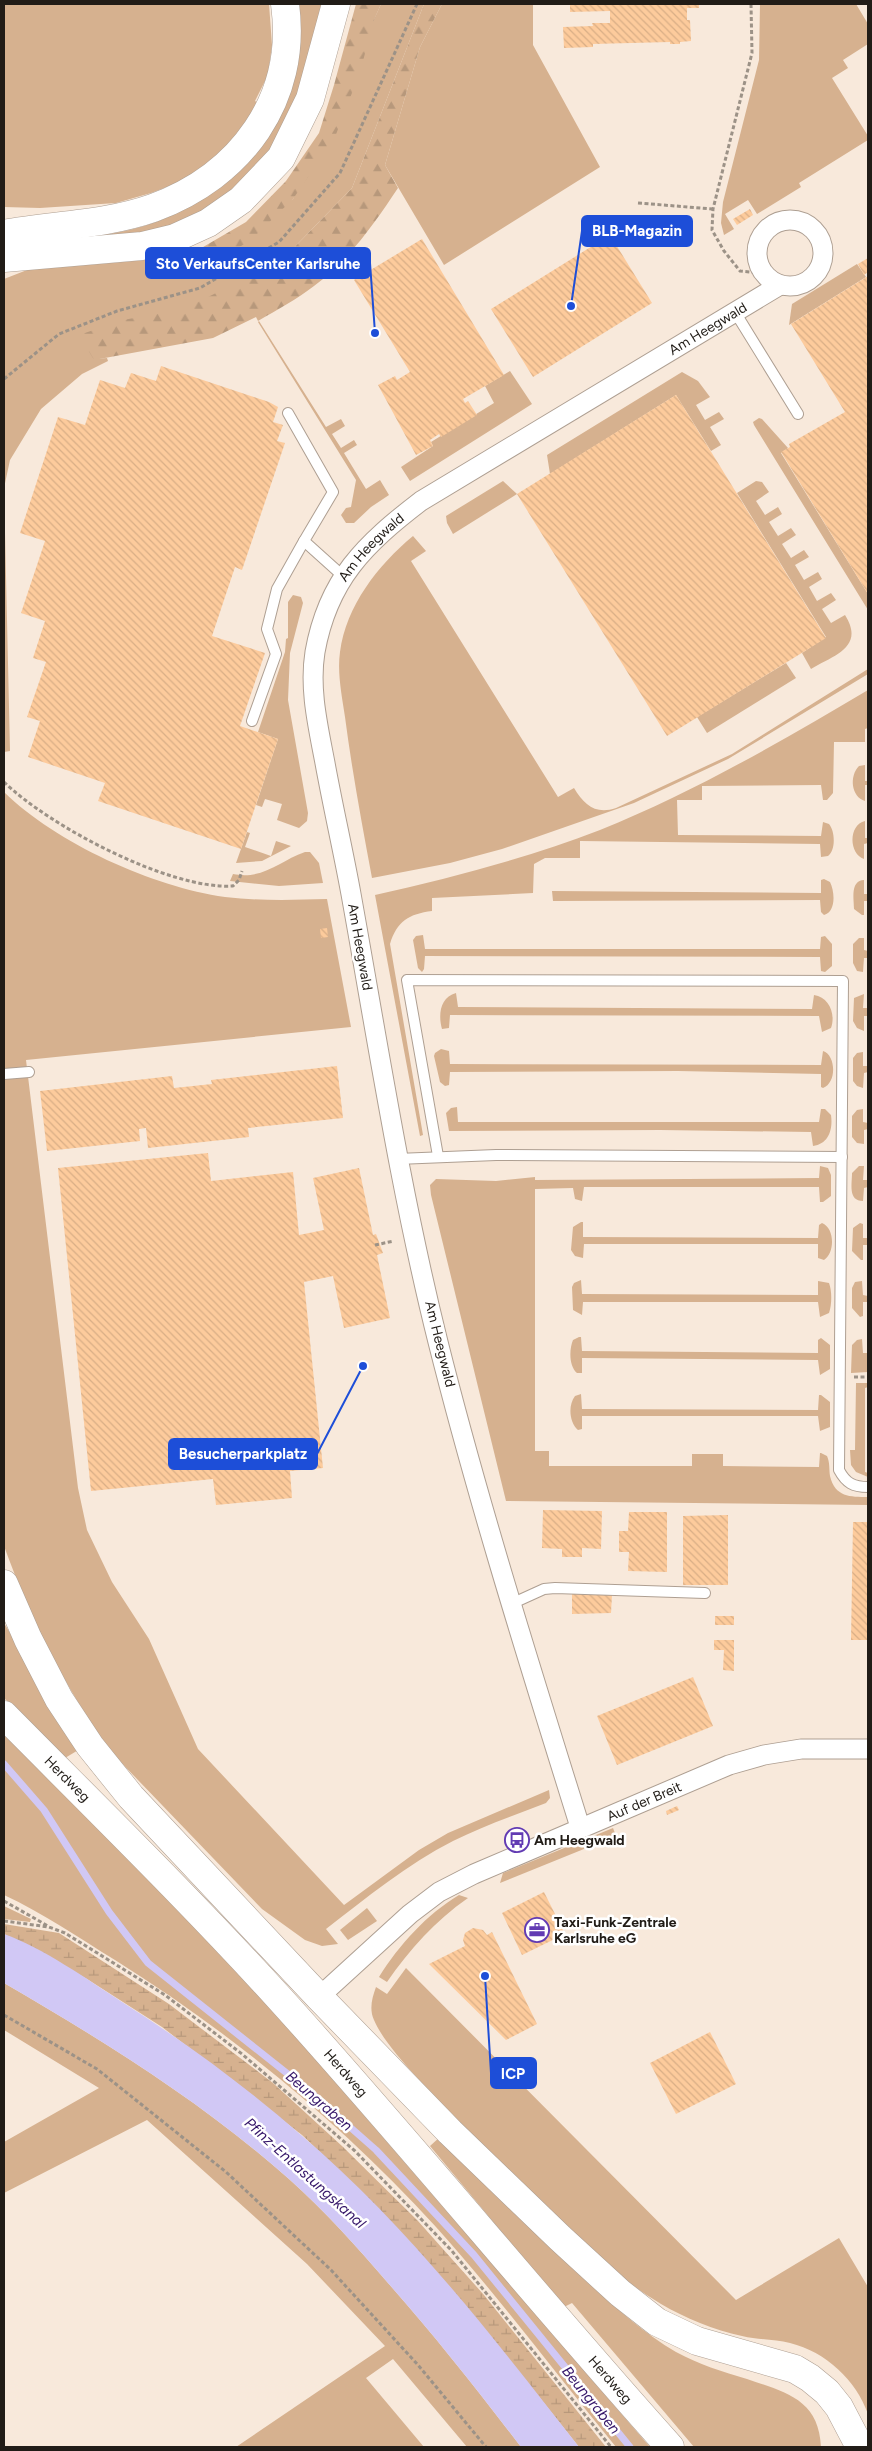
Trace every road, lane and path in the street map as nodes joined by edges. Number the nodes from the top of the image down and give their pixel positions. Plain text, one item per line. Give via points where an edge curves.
1 (285, 4) edge
2 (336, 4) edge
3 (751, 4) edge
4 (638, 203) dead end
5 (713, 209) junction
6 (4, 220) edge
7 (45, 227) junction
8 (5, 252) edge
9 (763, 273) junction
10 (780, 285) junction
11 (734, 312) junction
12 (288, 413) dead end
13 (798, 414) dead end
14 (304, 541) junction
15 (344, 576) junction
16 (252, 721) dead end
17 (4, 782) edge
18 (242, 871) dead end
19 (29, 1072) dead end
20 (4, 1074) edge
21 (438, 1156) junction
22 (842, 1157) junction
23 (397, 1159) junction
24 (868, 1487) edge
25 (4, 1584) edge
26 (705, 1593) dead end
27 (510, 1604) junction
28 (4, 1715) edge
29 (868, 1749) edge
30 (580, 1827) junction
31 (4, 1902) edge
32 (4, 1921) edge
33 (49, 1927) junction
34 (319, 1997) junction
35 (4, 2015) edge
36 (846, 2436) edge
37 (486, 2447) edge
38 (611, 2447) edge
39 (670, 2447) edge
40 (860, 2447) edge

1 - 7 main road via 286,55 279,87 267,114 236,157 181,196 152,208 82,223
2 - 8 main road via 310,99 298,124 281,158 241,200 208,223 175,238 142,246
3 - 5 path via 752,54
4 - 5 path
5 - 9 path via 712,230 732,263 740,271
6 - 7 main road
7 - 8 main road
9 - 10 street
9 - 10 street, Am Heegwald via 756,253 758,243 771,226 792,220 810,228 821,244 822,259 816,273 800,284
10 - 11 street, Am Heegwald
11 - 13 lane
11 - 15 street, Am Heegwald via 421,501 369,544
12 - 14 lane via 333,492
14 - 15 lane
14 - 16 lane via 278,589 267,628 276,654
15 - 23 street, Am Heegwald via 320,630 313,674 314,696
17 - 18 path via 72,831 140,864 216,887 233,886
19 - 20 lane
21 - 22 lane
21 - 22 lane via 407,980 843,981
21 - 23 lane
22 - 24 lane via 839,1470 844,1480 855,1487
23 - 27 street, Am Heegwald via 438,1341
25 - 34 main road via 43,1669 90,1746 131,1797
26 - 27 lane via 555,1588
27 - 30 street, Am Heegwald
28 - 39 main road, Herdweg via 279,1998
29 - 30 street, Auf der Breit via 801,1749 755,1757
30 - 34 street, Auf der Breit via 439,1892 387,1934
31 - 33 path
32 - 33 path
33 - 38 path via 65,1933 165,1995 242,2054 354,2152 452,2250
34 - 36 main road via 450,2132 620,2293 657,2322 680,2335 795,2369 827,2392 839,2408
35 - 37 path via 97,2070 226,2172 331,2270 418,2365
36 - 40 main road

